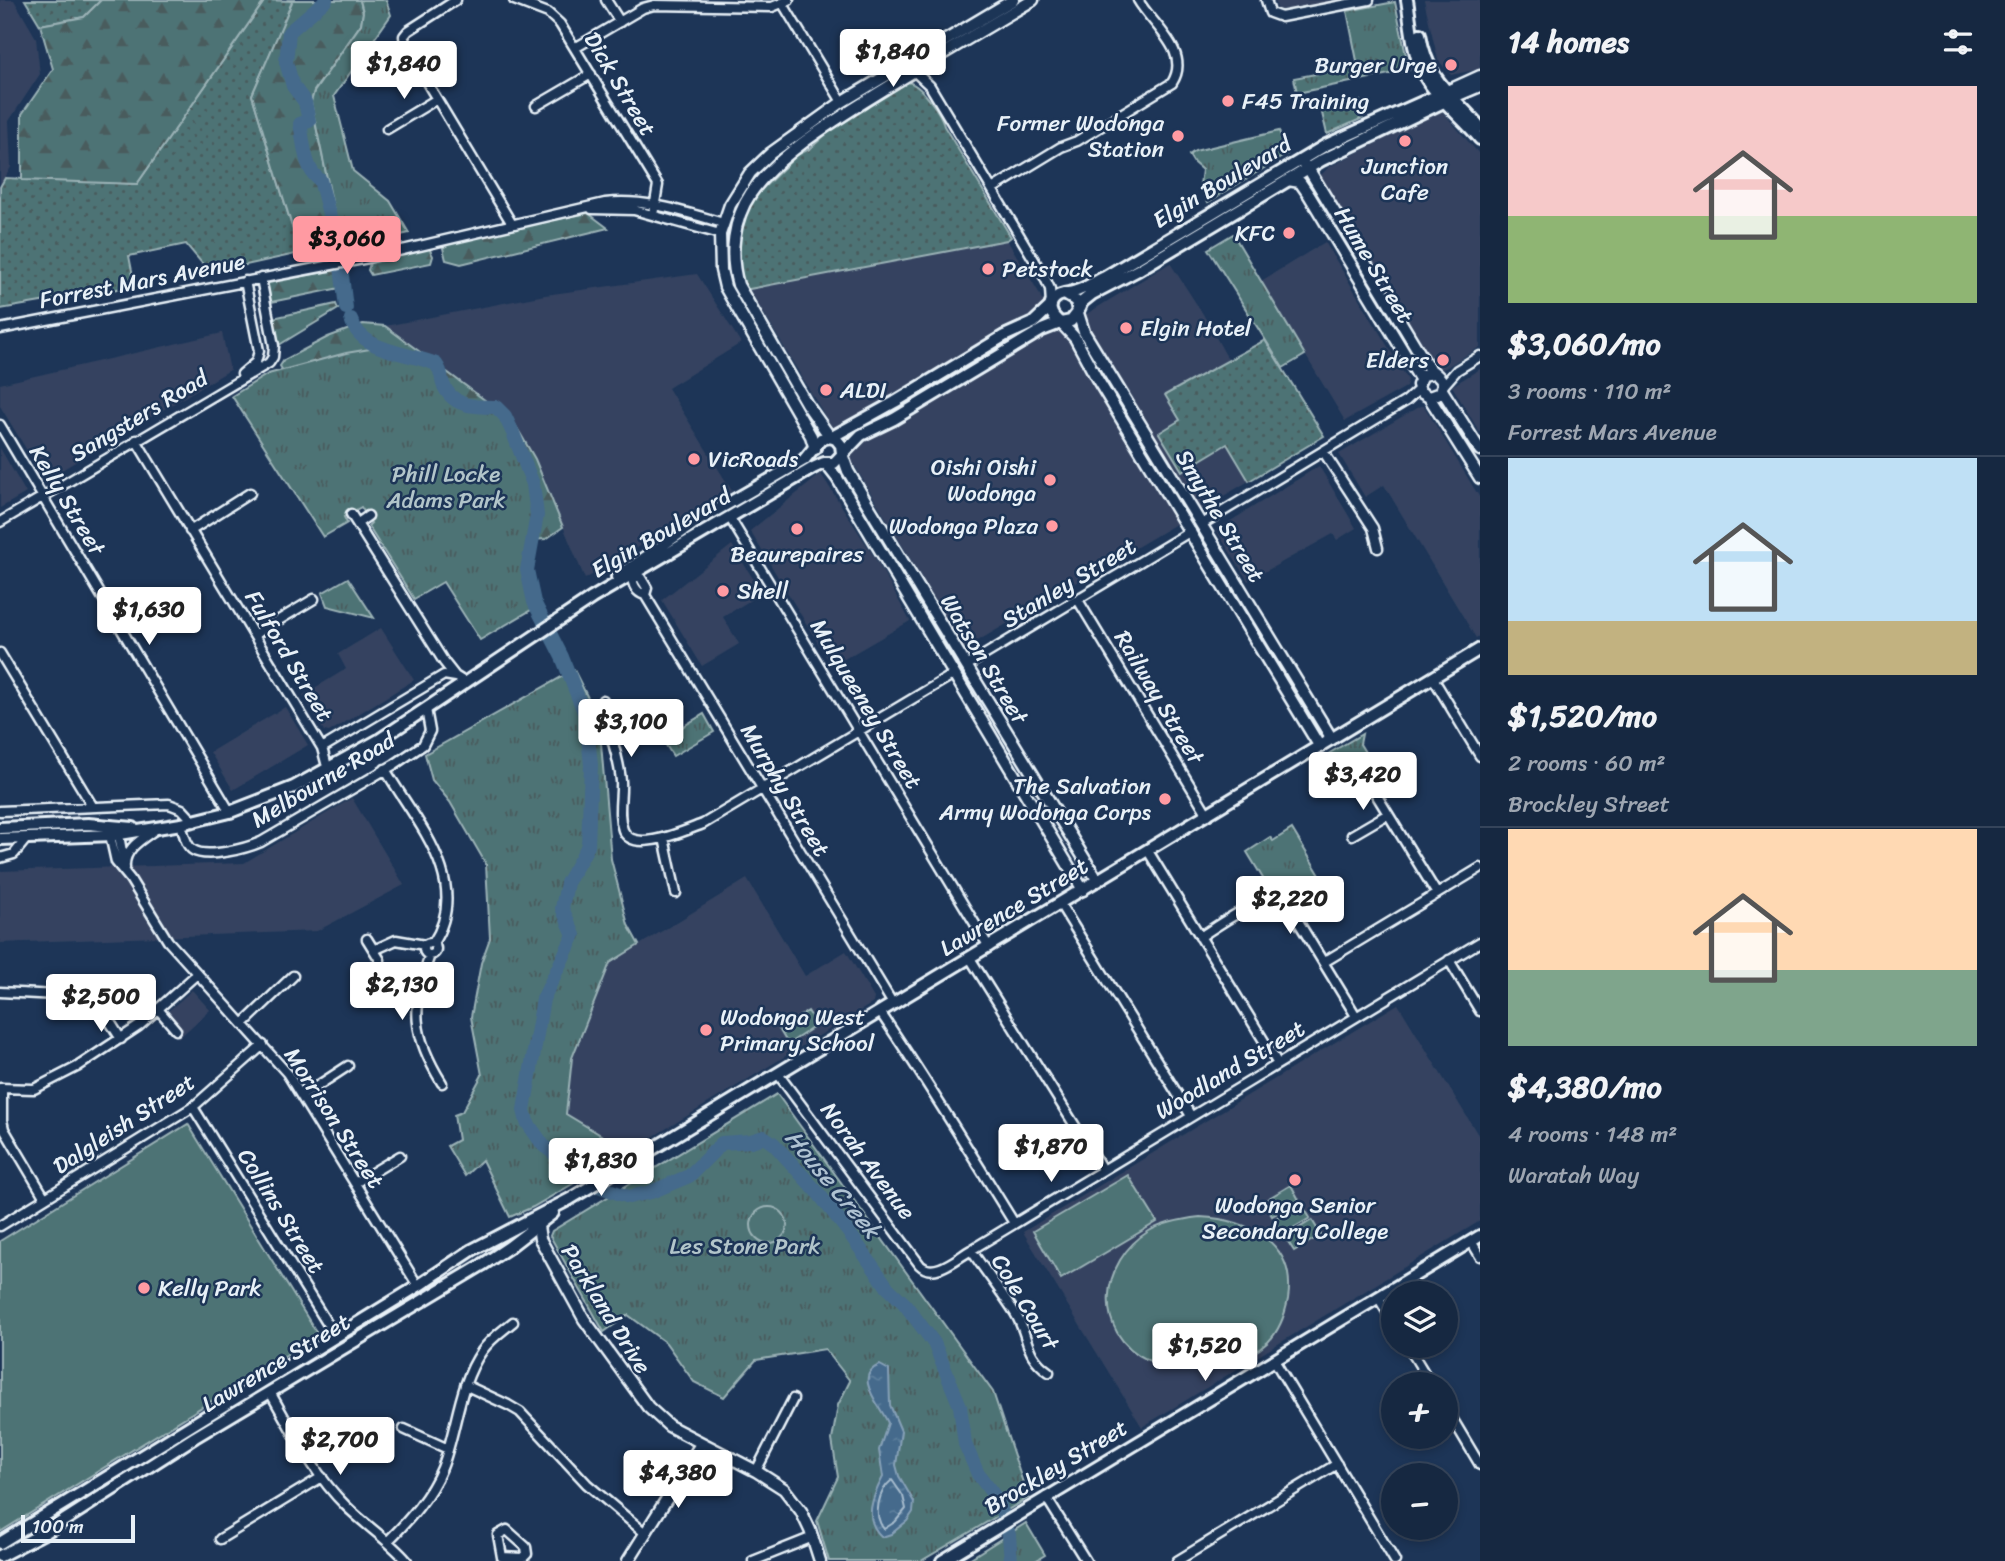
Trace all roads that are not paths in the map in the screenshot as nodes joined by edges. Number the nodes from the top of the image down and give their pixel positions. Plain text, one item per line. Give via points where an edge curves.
1 (456, 0) edge
2 (514, 0) edge
3 (606, 0) edge
4 (1013, 0) edge
5 (1033, 0) edge
6 (1138, 0) edge
7 (1266, 0) edge
8 (1369, 0) edge
9 (1407, 0) edge
10 (1414, 0) edge
11 (786, 2) edge
12 (620, 22) junction
13 (575, 48) junction
14 (914, 59) junction
15 (924, 65) junction
16 (914, 71) junction
17 (591, 74) junction
18 (1480, 76) edge
19 (930, 86) junction
20 (1480, 86) edge
21 (1446, 96) junction
22 (437, 99) junction
23 (536, 106) dead end
24 (845, 107) junction
25 (1480, 127) edge
26 (387, 129) dead end
27 (1480, 139) edge
28 (1293, 164) junction
29 (1308, 168) junction
30 (1288, 180) junction
31 (992, 189) junction
32 (656, 205) junction
33 (578, 210) junction
34 (653, 215) junction
35 (723, 223) junction
36 (512, 224) junction
37 (1346, 231) junction
38 (734, 232) junction
39 (720, 234) junction
40 (1335, 237) junction
41 (261, 278) junction
42 (1045, 278) junction
43 (245, 281) junction
44 (1379, 286) junction
45 (1368, 292) junction
46 (1065, 295) junction
47 (743, 296) junction
48 (731, 300) junction
49 (1051, 305) junction
50 (1078, 312) junction
51 (1060, 323) junction
52 (1401, 323) junction
53 (0, 329) edge
54 (1391, 330) junction
55 (771, 345) junction
56 (761, 353) junction
57 (1480, 356) edge
58 (1108, 370) junction
59 (1433, 373) junction
60 (1096, 377) junction
61 (226, 387) junction
62 (1443, 388) junction
63 (1423, 390) junction
64 (1132, 408) junction
65 (1120, 415) junction
66 (0, 425) edge
67 (831, 437) junction
68 (136, 440) junction
69 (1474, 440) junction
70 (1462, 448) junction
71 (815, 449) junction
72 (1480, 450) edge
73 (1323, 451) junction
74 (842, 453) junction
75 (825, 463) junction
76 (1480, 478) edge
77 (250, 493) dead end
78 (42, 496) junction
79 (1187, 498) junction
80 (868, 505) junction
81 (1174, 506) junction
82 (856, 512) junction
83 (351, 514) dead end
84 (368, 516) dead end
85 (730, 518) junction
86 (0, 522) edge
87 (696, 522) junction
88 (358, 523) junction
89 (1202, 524) junction
90 (190, 531) junction
91 (1191, 531) junction
92 (707, 532) junction
93 (892, 545) junction
94 (1378, 548) dead end
95 (881, 552) junction
96 (653, 556) junction
97 (1226, 564) junction
98 (630, 571) junction
99 (1215, 572) junction
100 (314, 599) dead end
101 (1078, 600) junction
102 (558, 620) joint
103 (254, 635) junction
104 (953, 644) junction
105 (1480, 649) edge
106 (940, 652) junction
107 (0, 653) edge
108 (444, 662) junction
109 (966, 666) junction
110 (954, 674) junction
111 (439, 678) junction
112 (1433, 678) junction
113 (462, 681) junction
114 (980, 690) junction
115 (1305, 694) junction
116 (968, 698) junction
117 (603, 700) dead end
118 (1293, 702) junction
119 (426, 709) junction
120 (860, 731) junction
121 (1332, 739) junction
122 (1320, 747) junction
123 (322, 748) junction
124 (1480, 756) edge
125 (340, 763) junction
126 (385, 769) junction
127 (328, 770) junction
128 (1363, 773) dead end
129 (762, 789) junction
130 (93, 807) junction
131 (0, 811) edge
132 (230, 812) junction
133 (1388, 814) junction
134 (1208, 815) junction
135 (194, 822) junction
136 (181, 824) junction
137 (0, 828) edge
138 (151, 829) junction
139 (115, 832) junction
140 (21, 835) junction
141 (1352, 835) dead end
142 (664, 838) junction
143 (0, 839) edge
144 (1080, 851) junction
145 (1148, 851) junction
146 (0, 858) edge
147 (1065, 859) junction
148 (125, 868) junction
149 (1480, 868) edge
150 (130, 879) junction
151 (1098, 881) junction
152 (1083, 890) junction
153 (676, 892) dead end
154 (1437, 894) junction
155 (1060, 904) junction
156 (1200, 937) junction
157 (366, 939) dead end
158 (1480, 942) edge
159 (429, 944) junction
160 (989, 947) junction
161 (374, 950) junction
162 (970, 958) junction
163 (1449, 960) junction
164 (380, 961) dead end
165 (1324, 962) junction
166 (197, 974) junction
167 (293, 976) dead end
168 (0, 992) edge
169 (893, 1004) junction
170 (158, 1009) junction
171 (1480, 1011) edge
172 (880, 1012) junction
173 (1356, 1016) junction
174 (243, 1024) junction
175 (176, 1030) dead end
176 (121, 1039) junction
177 (262, 1045) junction
178 (1278, 1064) junction
179 (348, 1066) dead end
180 (778, 1073) junction
181 (442, 1083) dead end
182 (1, 1088) edge
183 (302, 1096) junction
184 (193, 1107) junction
185 (1191, 1116) junction
186 (400, 1156) dead end
187 (1102, 1169) junction
188 (355, 1183) junction
189 (45, 1198) junction
190 (1014, 1223) junction
191 (0, 1226) edge
192 (532, 1226) junction
193 (1475, 1238) edge
194 (971, 1250) junction
195 (1480, 1256) edge
196 (927, 1271) joint
197 (418, 1286) junction
198 (1378, 1297) junction
199 (425, 1298) junction
200 (1381, 1302) edge
201 (513, 1322) dead end
202 (335, 1336) junction
203 (342, 1348) junction
204 (1274, 1360) junction
205 (1049, 1372) dead end
206 (263, 1380) junction
207 (465, 1385) junction
208 (270, 1392) junction
209 (793, 1399) dead end
210 (189, 1426) junction
211 (1458, 1428) edge
212 (404, 1429) dead end
213 (195, 1437) junction
214 (701, 1444) junction
215 (448, 1449) junction
216 (1337, 1464) junction
217 (1480, 1465) edge
218 (756, 1471) junction
219 (322, 1477) junction
220 (1046, 1497) junction
221 (645, 1534) junction
222 (813, 1537) junction
223 (220, 1539) dead end
224 (388, 1541) junction
225 (0, 1543) edge
226 (0, 1556) edge
227 (407, 1561) edge
228 (628, 1561) edge
229 (753, 1561) edge
230 (820, 1561) edge
231 (942, 1561) edge
232 (1086, 1561) edge
233 (1177, 1561) edge
234 (1395, 1561) edge

1 - 22 street via 404,36 406,49
2 - 13 street, Dick Street via 554,16
3 - 12 street
4 - 14 street
5 - 15 street
6 - 31 street via 1176,56 1178,68 1172,83
7 - 8 street via 1272,15 1281,17
9 - 21 main road via 1417,60 1426,79
10 - 21 main road via 1425,59
11 - 12 street via 772,7 654,5
11 - 24 street
12 - 13 street
13 - 17 street, Dick Street
14 - 15 street
14 - 16 street
14 - 24 street
15 - 16 street
15 - 19 street
16 - 19 street
16 - 24 street
17 - 23 street
17 - 32 street, Dick Street via 658,185
18 - 21 street, Elgin Boulevard
19 - 31 street
20 - 21 street, Elgin Boulevard
21 - 25 main road
21 - 27 main road
21 - 28 main road, Elgin Boulevard via 1334,141
21 - 29 main road, Elgin Boulevard
22 - 26 street
22 - 36 street
24 - 35 street via 771,153 741,184
24 - 38 street via 758,184
28 - 29 street
28 - 46 main road, Elgin Boulevard via 1105,277
29 - 30 main road, Elgin Boulevard
29 - 37 street, Hume Street
30 - 40 street, Hume Street via 1303,185
30 - 50 main road, Elgin Boulevard via 1092,294
31 - 42 street
32 - 33 street, Forrest Mars Avenue via 616,202
32 - 34 street, Dick Street
32 - 35 street, Forrest Mars Avenue
33 - 34 street, Forrest Mars Avenue via 626,209
33 - 36 street, Forrest Mars Avenue
34 - 39 street, Forrest Mars Avenue
35 - 38 street
35 - 39 street
36 - 41 street, Forrest Mars Avenue
37 - 40 street
37 - 44 street, Hume Street
38 - 39 street
38 - 47 street via 734,268
39 - 48 street via 723,279
40 - 45 street, Hume Street
41 - 43 street, Forrest Mars Avenue
41 - 61 street, Sangsters Road via 273,357
42 - 46 street
42 - 49 street
43 - 53 street, Forrest Mars Avenue
43 - 61 street, Sangsters Road via 259,354 254,364
44 - 45 street
44 - 52 street, Hume Street
45 - 54 street, Hume Street
46 - 49 main road
46 - 50 main road via 1074,299
47 - 48 street
47 - 55 street
48 - 56 street
49 - 51 main road via 1052,316
49 - 67 main road via 1033,323
50 - 51 main road via 1071,321
50 - 58 street, Smythe Street
51 - 60 street, Smythe Street via 1078,343
51 - 74 main road via 861,435
52 - 54 street
52 - 59 street, Hume Street
54 - 63 street, Hume Street
55 - 56 street
55 - 67 street
56 - 71 street
57 - 62 street via 1457,370
58 - 60 street
58 - 64 street, Smythe Street
59 - 62 street, Hume Street
59 - 63 street via 1426,373
60 - 65 street, Smythe Street
61 - 68 street, Sangsters Road
62 - 63 street via 1437,396
62 - 69 street
63 - 70 street, Hume Street
63 - 73 street
64 - 65 street
64 - 79 street, Smythe Street
65 - 81 street, Smythe Street
66 - 78 street, Kelly Street
67 - 71 main road via 819,441
67 - 74 main road via 840,443
68 - 78 street, Sangsters Road
68 - 90 street, Fulford Street
69 - 70 street
69 - 72 street
70 - 76 street, Hume Street
71 - 75 main road via 817,458
71 - 87 main road, Elgin Boulevard via 800,463
73 - 89 street
73 - 94 street via 1373,528
74 - 75 main road via 834,463
74 - 80 street, Watson Street
75 - 82 street, Watson Street
75 - 85 main road, Elgin Boulevard
77 - 90 street
78 - 86 street, Sangsters Road
78 - 132 street, Kelly Street
79 - 81 street
79 - 89 street, Smythe Street
80 - 82 street
80 - 93 street, Watson Street
81 - 91 street, Smythe Street
82 - 95 street, Watson Street
83 - 88 street
84 - 88 street
85 - 92 main road, Elgin Boulevard
85 - 120 street, Mulqueeney Street
87 - 92 main road
87 - 96 main road, Elgin Boulevard
88 - 108 street
89 - 91 street
89 - 97 street, Smythe Street
90 - 103 street, Fulford Street
91 - 99 street, Smythe Street
91 - 101 street, Stanley Street
92 - 96 main road, Elgin Boulevard
93 - 95 street
93 - 104 street, Watson Street
95 - 106 street, Watson Street
96 - 98 main road, Elgin Boulevard
97 - 99 street
97 - 115 street, Smythe Street
98 - 102 main road, Elgin Boulevard
98 - 129 street, Murphy Street via 639,594 645,595
99 - 118 street, Smythe Street
100 - 103 street
101 - 109 street, Stanley Street
101 - 134 street, Railway Street
102 - 113 main road, Melbourne Road
103 - 123 street, Fulford Street
104 - 106 street
104 - 109 street, Watson Street
105 - 112 main road, Lawrence Street
106 - 110 street, Watson Street
107 - 130 street
108 - 111 street
108 - 113 street
109 - 110 street
109 - 114 street, Watson Street
110 - 116 street, Watson Street
110 - 120 street
111 - 113 street via 448,674
111 - 123 street, Melbourne Road
112 - 121 main road, Lawrence Street
112 - 124 street
113 - 119 main road, Melbourne Road
114 - 116 street
114 - 144 street, Watson Street
115 - 118 street
115 - 121 street, Smythe Street
116 - 147 street, Watson Street
117 - 142 street via 621,780 623,831 633,839
118 - 122 street, Smythe Street
119 - 125 main road, Melbourne Road
119 - 126 street, Melbourne Road via 430,729 426,741
120 - 129 street
120 - 160 street, Mulqueeney Street
121 - 122 main road, Lawrence Street
122 - 134 main road, Lawrence Street
123 - 125 street, Fulford Street
123 - 127 street, Fulford Street
125 - 127 main road, Melbourne Road
126 - 136 street, Melbourne Road via 246,848 195,851
126 - 159 street via 444,872 446,913 441,930
127 - 132 main road, Melbourne Road
128 - 133 street
129 - 142 street via 704,824
129 - 169 street, Murphy Street
130 - 131 street
130 - 135 street via 169,804 182,809
132 - 135 main road, Melbourne Road
133 - 141 street
133 - 154 street
134 - 145 main road, Lawrence Street
135 - 136 main road, Melbourne Road
136 - 138 main road, Melbourne Road
137 - 140 main road, Melbourne Road
138 - 139 main road, Melbourne Road
138 - 148 street via 129,851
139 - 140 main road, Melbourne Road via 80,824
139 - 148 street, Morrison Street
139 - 150 street, Morrison Street via 116,862
140 - 143 main road, Melbourne Road
140 - 146 street via 14,854
142 - 153 street
144 - 147 street
144 - 151 street, Watson Street
145 - 151 main road, Lawrence Street
145 - 156 street
147 - 152 street, Watson Street
148 - 150 street, Morrison Street
149 - 154 street
150 - 166 street, Morrison Street via 168,941
151 - 152 main road, Lawrence Street
152 - 155 main road, Lawrence Street
154 - 165 street
155 - 160 main road, Lawrence Street
155 - 185 street
156 - 165 street via 1265,901 1281,900
156 - 178 street
157 - 161 street
158 - 163 street, Woodland Street
159 - 161 street via 396,940
159 - 181 street via 436,951 430,955 420,983 415,1016 421,1044
160 - 162 main road, Lawrence Street
161 - 164 street
162 - 169 main road, Lawrence Street
162 - 187 street
163 - 171 street
163 - 173 street, Woodland Street
165 - 173 street
166 - 170 street
166 - 174 street, Morrison Street
167 - 174 street
168 - 176 street via 94,997
169 - 172 main road, Lawrence Street
170 - 175 street
170 - 176 street
172 - 180 main road, Lawrence Street
172 - 190 street
173 - 178 street, Woodland Street
174 - 177 street, Morrison Street
176 - 182 street via 45,1085
177 - 183 street, Morrison Street
177 - 184 street, Dalgleish Street
178 - 185 street, Woodland Street
179 - 183 street
180 - 192 main road, Lawrence Street
180 - 196 street, Norah Avenue
182 - 189 street via 4,1129
183 - 188 street, Morrison Street
184 - 189 street, Dalgleish Street
184 - 202 street, Collins Street
185 - 187 street, Woodland Street
186 - 188 street
187 - 190 street, Woodland Street
188 - 197 street, Morrison Street
189 - 191 street, Dalgleish Street
190 - 194 street, Woodland Street
192 - 197 main road, Lawrence Street via 472,1251
192 - 199 main road, Lawrence Street via 482,1265
192 - 214 street, Parkland Drive via 584,1319 633,1389 659,1418
193 - 195 street
193 - 198 main road, Brockley Street
194 - 196 street, Woodland Street
194 - 205 street, Cole Court via 1014,1312 1034,1361
197 - 199 main road
197 - 202 main road, Lawrence Street
198 - 200 street
198 - 204 main road, Brockley Street
199 - 203 main road, Lawrence Street
201 - 207 street via 483,1349
202 - 203 main road
202 - 206 main road, Lawrence Street
203 - 208 main road, Lawrence Street
204 - 216 street
204 - 220 main road, Brockley Street
206 - 208 main road
206 - 210 main road, Lawrence Street
207 - 215 street
207 - 221 street via 520,1412 587,1484
208 - 213 main road, Lawrence Street
208 - 219 street
209 - 218 street
210 - 213 main road
210 - 225 main road, Lawrence Street
211 - 217 street
212 - 215 street
213 - 226 main road, Lawrence Street
214 - 218 street, Parkland Drive
214 - 221 street
215 - 224 street via 428,1494
216 - 233 street
216 - 234 street
218 - 222 street, Parkland Drive via 793,1500
219 - 223 street
219 - 224 street via 346,1506
220 - 231 main road, Brockley Street
220 - 232 street
221 - 228 street
222 - 229 street
222 - 230 street, Parkland Drive
224 - 227 street

